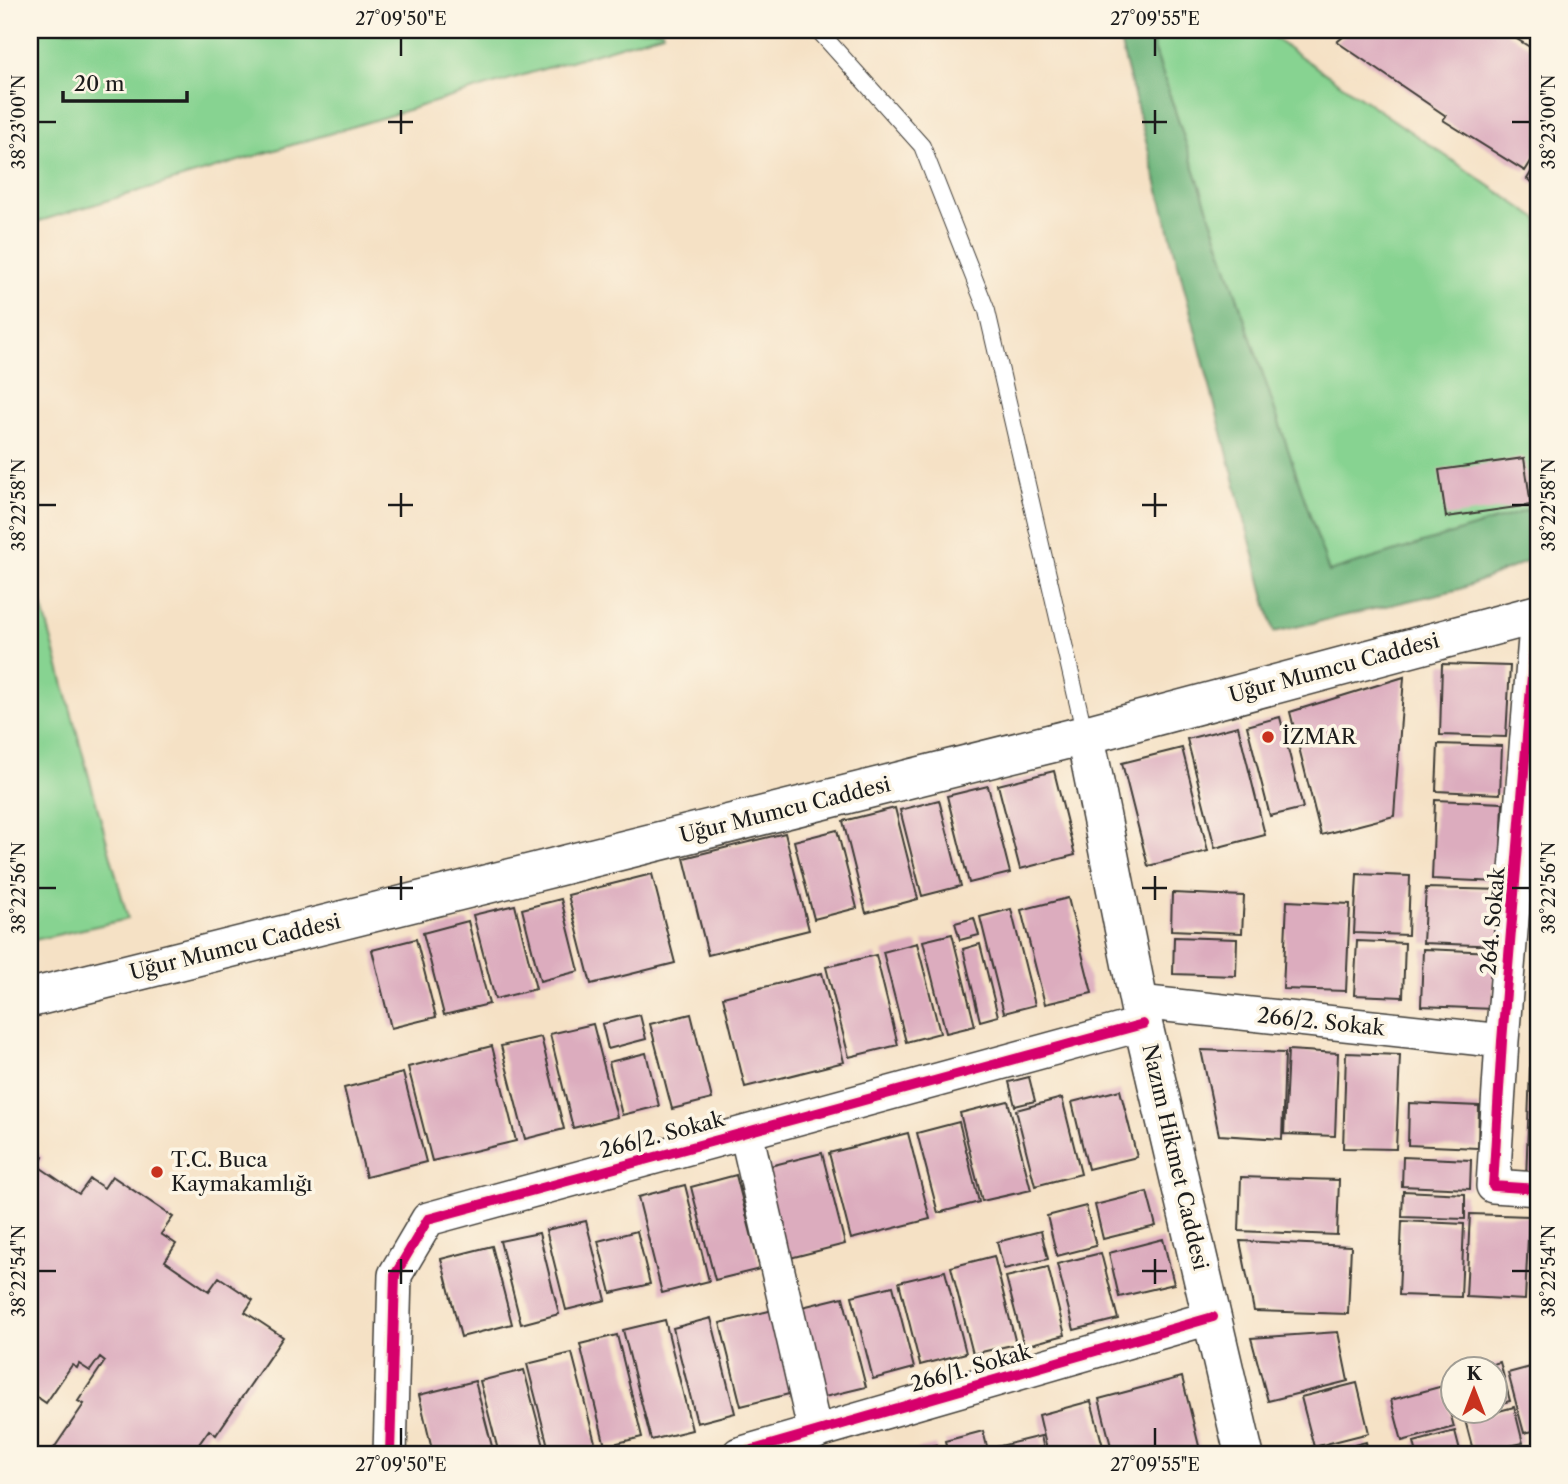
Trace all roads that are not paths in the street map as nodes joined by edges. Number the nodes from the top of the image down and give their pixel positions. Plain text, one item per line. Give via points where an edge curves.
1 (818, 30) edge
2 (1538, 614) edge
3 (1085, 735) junction
4 (30, 998) edge
5 (1141, 1013) junction
6 (1502, 1041) junction
7 (747, 1132) junction
8 (1538, 1189) edge
9 (1213, 1317) junction
10 (815, 1433) junction
11 (390, 1454) edge
12 (739, 1454) edge
13 (1244, 1454) edge

1 - 3 lane via 922,146 987,311
2 - 3 main road, Uğur Mumcu Caddesi
2 - 6 street, 264. Sokak
3 - 4 main road, Uğur Mumcu Caddesi
3 - 5 main road, Nazım Hikmet Caddesi
5 - 6 street, 266/2. Sokak
5 - 7 street, 266/2. Sokak
5 - 9 main road, Nazım Hikmet Caddesi
6 - 8 street, 264. Sokak via 1493,1186
7 - 10 street
7 - 11 street, 266/2. Sokak via 428,1219 395,1275
9 - 10 street, 266/1. Sokak
9 - 13 main road, Nazım Hikmet Caddesi
10 - 12 street, 266/1. Sokak

